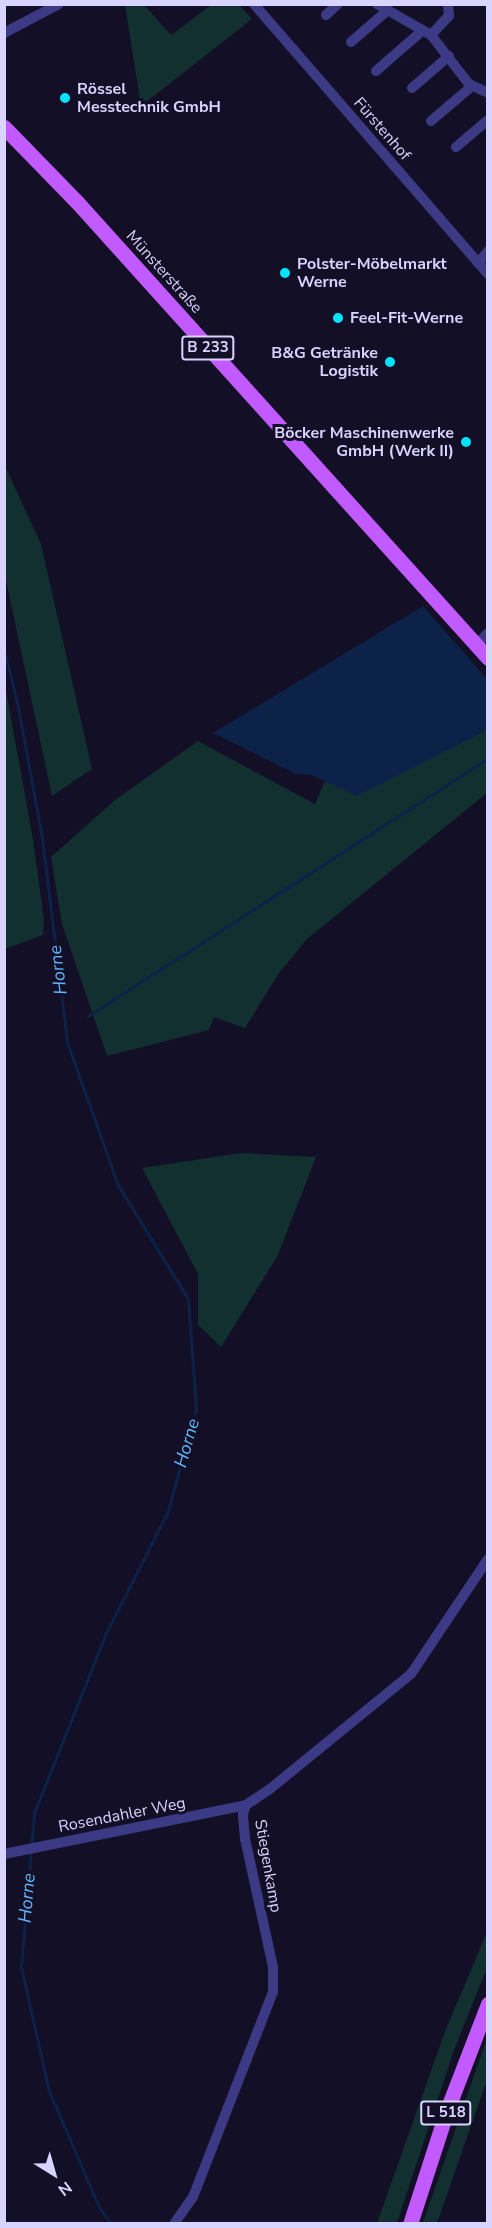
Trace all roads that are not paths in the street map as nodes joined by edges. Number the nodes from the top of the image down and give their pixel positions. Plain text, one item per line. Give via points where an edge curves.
1 (59, 4) edge
2 (254, 4) edge
3 (339, 4) edge
4 (377, 4) edge
5 (448, 4) edge
6 (388, 10) junction
7 (326, 15) dead end
8 (427, 32) junction
9 (4, 33) edge
10 (351, 42) dead end
11 (449, 56) junction
12 (376, 71) dead end
13 (472, 86) junction
14 (412, 88) dead end
15 (488, 93) edge
16 (488, 120) edge
17 (431, 121) dead end
18 (4, 127) edge
19 (456, 147) dead end
20 (488, 251) edge
21 (478, 263) junction
22 (488, 274) edge
23 (488, 633) edge
24 (476, 645) junction
25 (488, 658) edge
26 (488, 1559) edge
27 (246, 1806) junction
28 (4, 1854) edge
29 (488, 2004) edge
30 (174, 2223) edge
31 (410, 2223) edge

1 - 9 street
2 - 21 street, Fürstenhof
3 - 7 street
4 - 6 street
5 - 8 street via 449,16
6 - 8 street
6 - 10 street
8 - 11 street
8 - 12 street
11 - 13 street
11 - 14 street
13 - 15 street
13 - 17 street
16 - 19 street
18 - 24 main road, Münsterstraße / B 233 via 77,202
20 - 21 street
21 - 22 street, Fürstenhof
23 - 24 street
24 - 25 main road, Münsterstraße / B 233
26 - 27 street, Stiegenkamp via 411,1674
27 - 28 street, Rosendahler Weg
27 - 30 street, Stiegenkamp via 245,1839 273,1967 273,1992 193,2197
29 - 31 main road, L 518 via 447,2110

